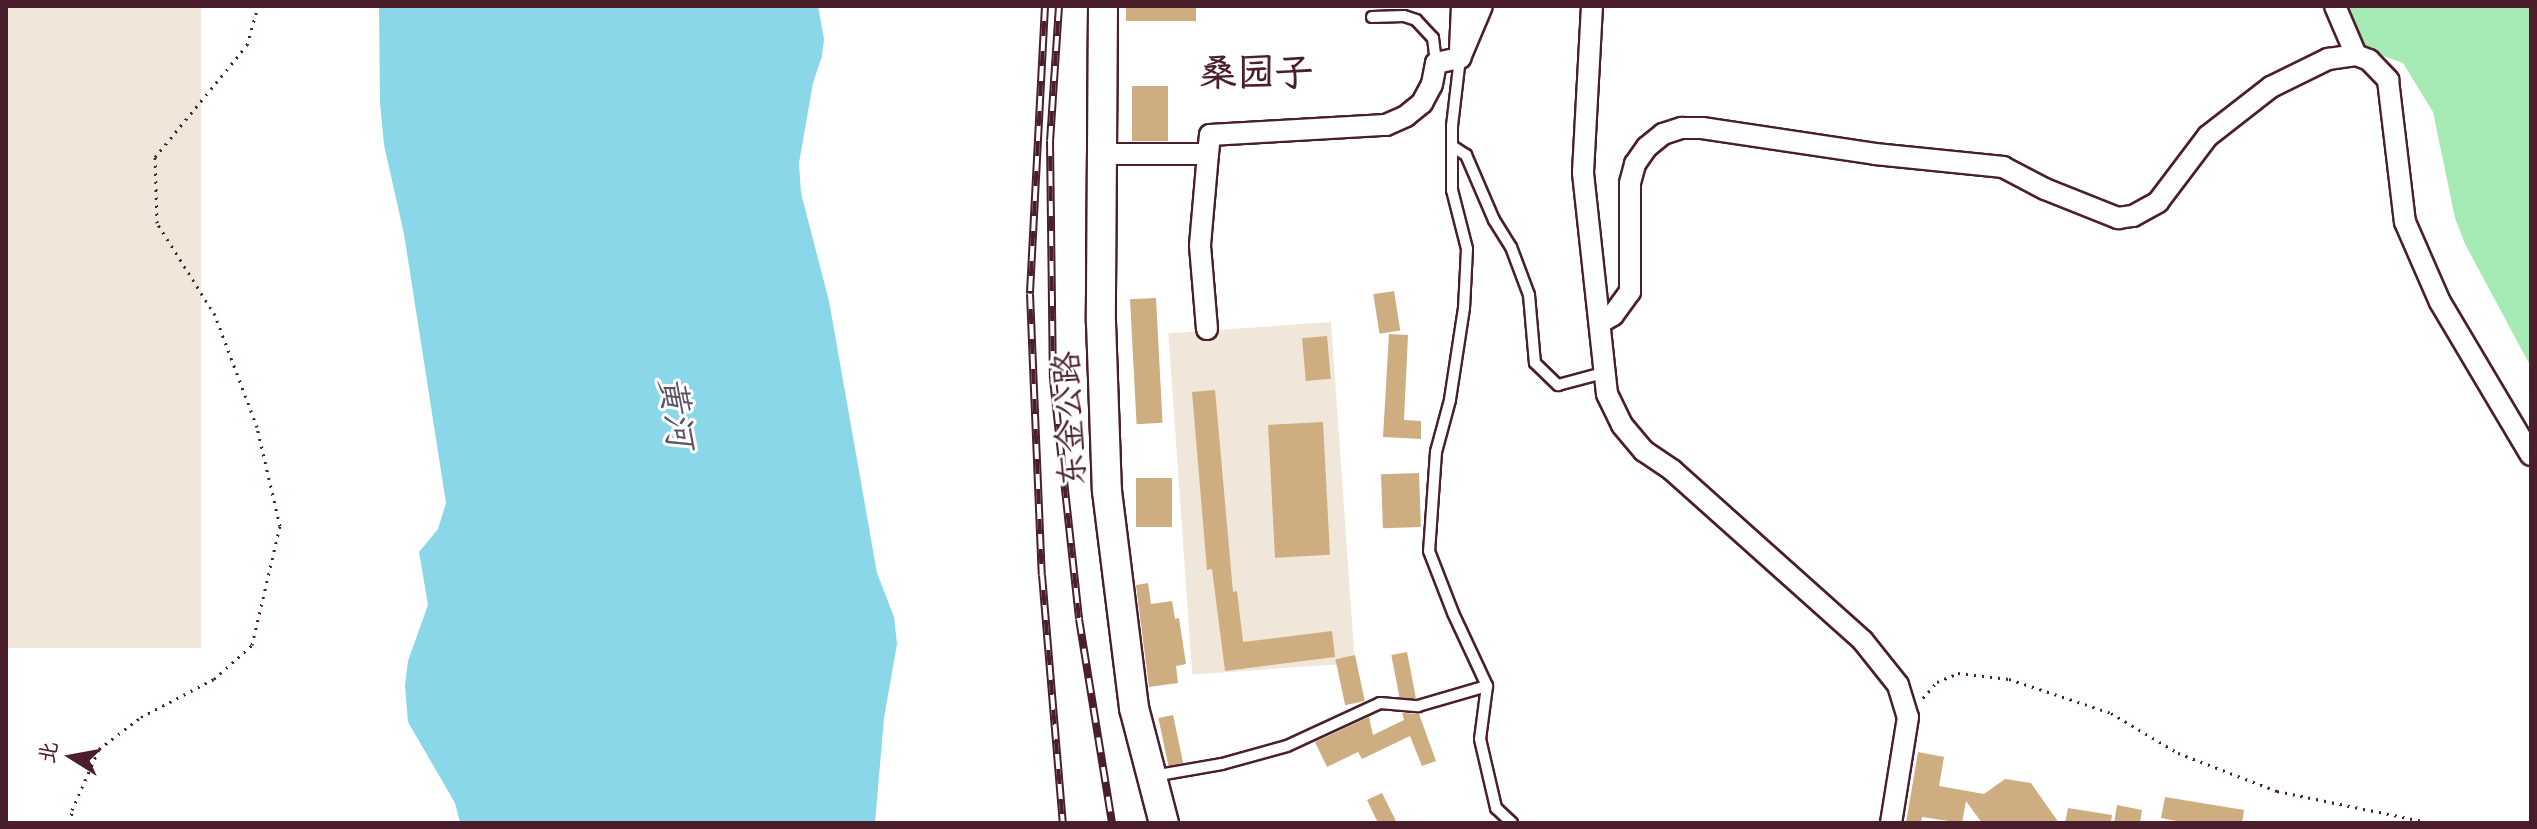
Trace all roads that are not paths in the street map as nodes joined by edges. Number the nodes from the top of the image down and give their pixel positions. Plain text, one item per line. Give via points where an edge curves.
1 (1103, 6) edge
2 (1462, 6) edge
3 (1482, 6) edge
4 (1592, 6) edge
5 (2335, 6) edge
6 (1372, 17) dead end
7 (2356, 55) junction
8 (1460, 58) junction
9 (1436, 63) junction
10 (1452, 146) junction
11 (1099, 154) junction
12 (1208, 154) junction
13 (1601, 322) junction
14 (1207, 329) dead end
15 (1603, 373) junction
16 (2531, 455) edge
17 (1487, 686) junction
18 (1151, 776) junction
19 (1164, 823) edge
20 (1512, 823) edge
21 (1891, 823) edge

1 - 11 main road, 东金公路
2 - 8 street
3 - 8 street
4 - 13 street via 1583,173
5 - 7 street
6 - 9 lane via 1416,20 1433,38
7 - 13 street via 2328,59 2271,87 2208,136 2158,202 2118,218 2003,167 1702,128 1663,134 1635,164 1630,183 1630,292
7 - 16 street via 2369,60 2388,80 2405,222 2434,288
8 - 9 street
8 - 10 lane
9 - 12 street via 1422,103 1386,125 1210,135
10 - 15 lane via 1466,155 1511,247 1529,295 1535,363 1558,385
10 - 17 lane via 1452,190 1467,249 1464,308 1436,452 1429,551
11 - 12 street
11 - 18 main road, 东金公路 via 1107,491 1134,708
12 - 14 street via 1200,245
13 - 15 street
15 - 21 street via 1622,425 1644,451 1863,641 1898,685 1908,717
17 - 18 lane via 1418,706 1380,703 1287,746
17 - 20 lane via 1480,739 1496,808
18 - 19 main road, 东金公路

